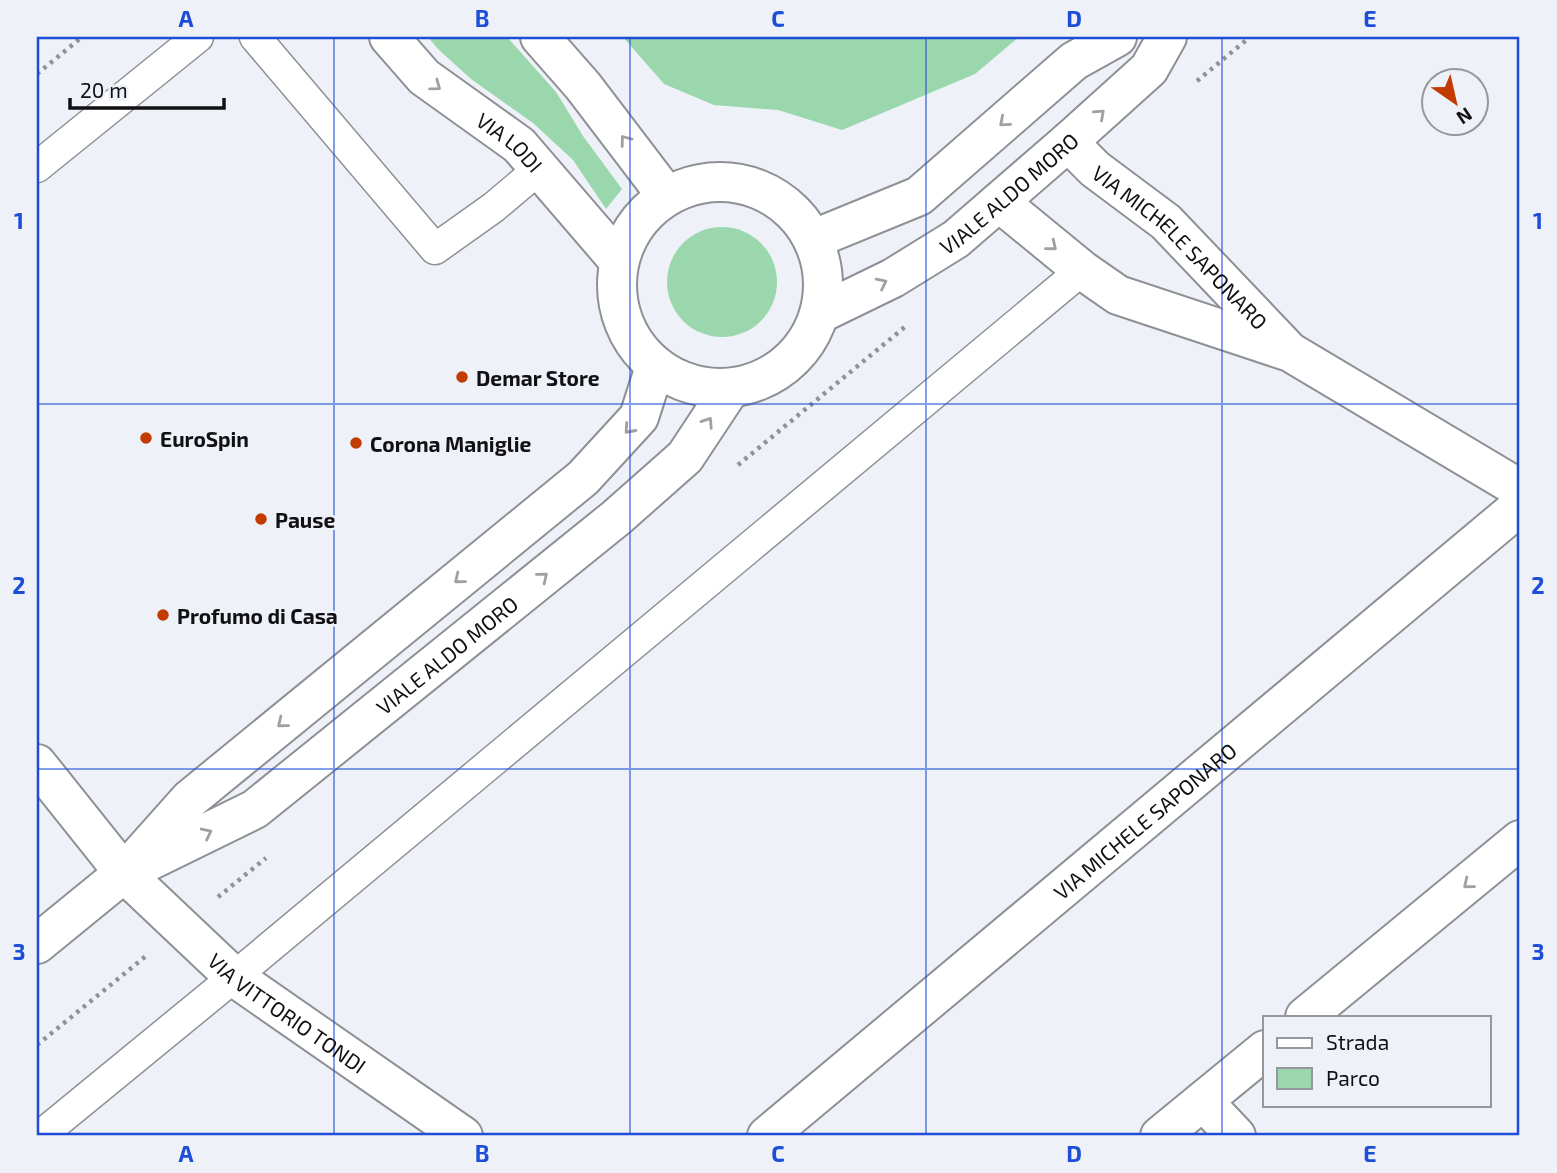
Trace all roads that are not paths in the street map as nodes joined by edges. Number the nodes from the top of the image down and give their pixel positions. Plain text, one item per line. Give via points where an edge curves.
1 (198, 37) edge
2 (255, 37) edge
3 (389, 37) edge
4 (540, 37) edge
5 (1117, 37) edge
6 (1167, 37) edge
7 (1068, 142) junction
8 (37, 167) edge
9 (539, 169) junction
10 (666, 194) junction
11 (999, 202) junction
12 (814, 239) junction
13 (618, 260) junction
14 (1082, 270) junction
15 (821, 313) junction
16 (1290, 352) junction
17 (655, 367) junction
18 (730, 389) junction
19 (1520, 489) edge
20 (1520, 506) edge
21 (37, 764) edge
22 (1520, 840) edge
23 (124, 873) junction
24 (37, 944) edge
25 (234, 977) junction
26 (1306, 1016) edge
27 (1263, 1053) edge
28 (1203, 1101) junction
29 (40, 1136) edge
30 (464, 1136) edge
31 (767, 1136) edge
32 (1160, 1136) edge
33 (1236, 1136) edge

1 - 8 lane
2 - 9 lane via 435,249
3 -> 9 street, VIA LODI via 424,77 519,145
10 -> 4 street
5 -> 12 street via 1073,61 919,196
7 -> 6 street, VIALE ALDO MORO via 1149,69
7 - 11 street, VIALE ALDO MORO
7 - 16 street, VIA MICHELE SAPONARO via 1095,169 1166,222
9 - 13 street, VIA LODI
10 - 12 street via 722,180 776,197
10 - 13 street via 636,223
11 -> 14 street, VIA MICHELE SAPONARO
15 -> 11 street, VIALE ALDO MORO via 893,278 956,239
12 - 15 street via 824,276
13 - 17 street via 616,299 629,337
14 - 16 street, VIA MICHELE SAPONARO via 1118,295
14 - 25 lane
15 - 18 street via 802,350 770,376
16 - 19 street, VIA MICHELE SAPONARO
17 - 18 street via 690,385
17 -> 23 street, VIALE ALDO MORO via 639,417 583,478 190,799
23 -> 18 street, VIALE ALDO MORO via 255,809 685,457
20 - 31 street, VIA MICHELE SAPONARO
21 - 23 street, VIA VITTORIO TONDI
22 -> 26 street
23 - 24 street, VIALE ALDO MORO
23 - 25 street, VIA VITTORIO TONDI
25 - 29 lane
25 - 30 street, VIA VITTORIO TONDI
27 - 28 street
28 - 32 street
28 - 33 street

